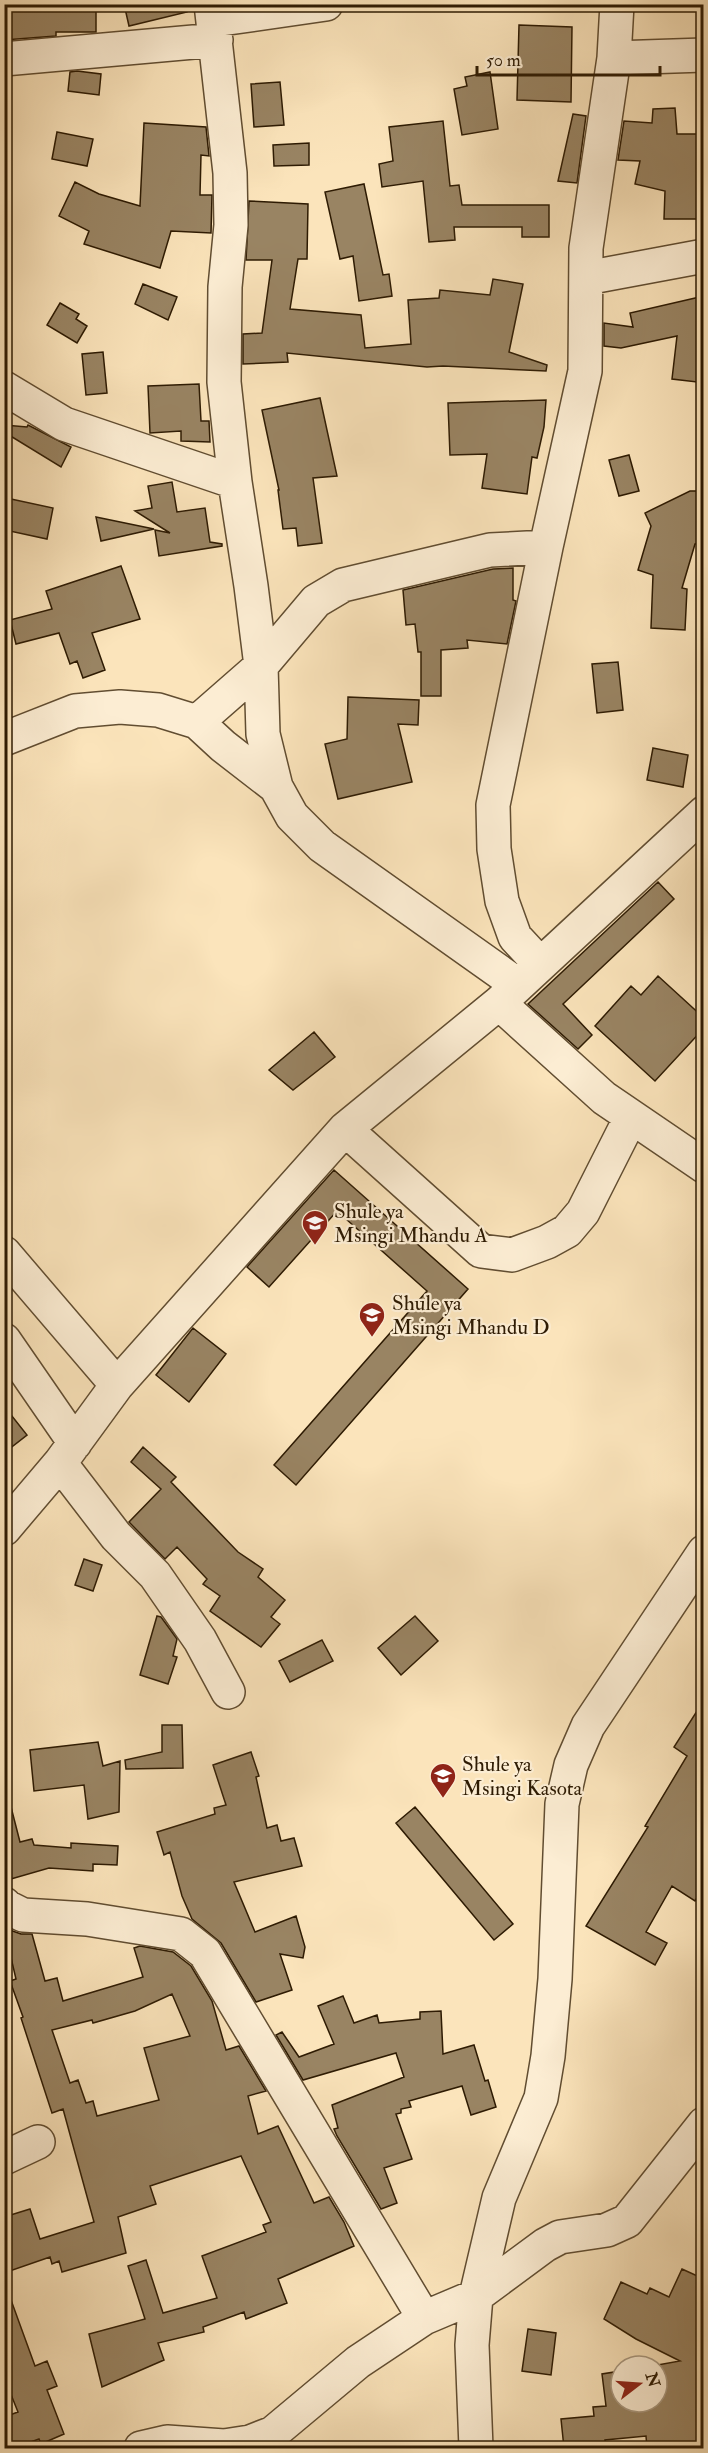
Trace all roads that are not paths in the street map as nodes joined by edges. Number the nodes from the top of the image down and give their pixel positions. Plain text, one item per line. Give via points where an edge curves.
1 (326, 4) edge
2 (617, 4) edge
3 (214, 22) edge
4 (704, 55) edge
5 (614, 58) junction
6 (4, 59) edge
7 (704, 256) edge
8 (586, 278) junction
9 (4, 388) edge
10 (235, 482) junction
11 (546, 547) junction
12 (261, 666) junction
13 (197, 722) junction
14 (4, 739) edge
15 (276, 787) junction
16 (704, 813) edge
17 (519, 984) junction
18 (631, 1117) junction
19 (345, 1129) junction
20 (704, 1166) edge
21 (6, 1258) edge
22 (4, 1340) edge
23 (117, 1385) junction
24 (67, 1453) junction
25 (4, 1529) edge
26 (704, 1552) edge
27 (228, 1692) dead end
28 (4, 1904) edge
29 (704, 2124) edge
30 (38, 2142) dead end
31 (4, 2158) edge
32 (476, 2295) junction
33 (424, 2318) junction
34 (141, 2448) edge
35 (476, 2448) edge

1 - 3 street
2 - 5 street
3 - 6 street
3 - 10 street via 230,173 224,382
4 - 5 street
5 - 8 street via 586,248
7 - 8 street
8 - 11 street via 585,371
9 - 10 street via 64,424
10 - 12 street
11 - 12 street via 490,550 343,585 316,601
11 - 17 street via 493,805 494,849 502,901 515,937
12 - 13 street
12 - 15 street via 262,734
13 - 14 street via 158,710 120,707 75,711
13 - 15 street
15 - 17 street via 292,816 322,846
16 - 17 street
17 - 18 street via 604,1098
17 - 19 street
18 - 19 street via 583,1212 567,1231 512,1255 481,1251
18 - 20 street
19 - 23 street
21 - 23 street
22 - 24 street
23 - 24 street
24 - 25 street
24 - 27 street via 116,1536 155,1575 200,1640
26 - 32 street via 588,1726 571,1765 562,1804 555,1979 543,2087 499,2198
28 - 33 street via 23,1915 181,1934 205,1953
29 - 32 street via 627,2221 607,2230 560,2237
30 - 31 street
32 - 33 street
32 - 35 street via 472,2345
33 - 34 street via 358,2362 273,2433 224,2446 167,2442

